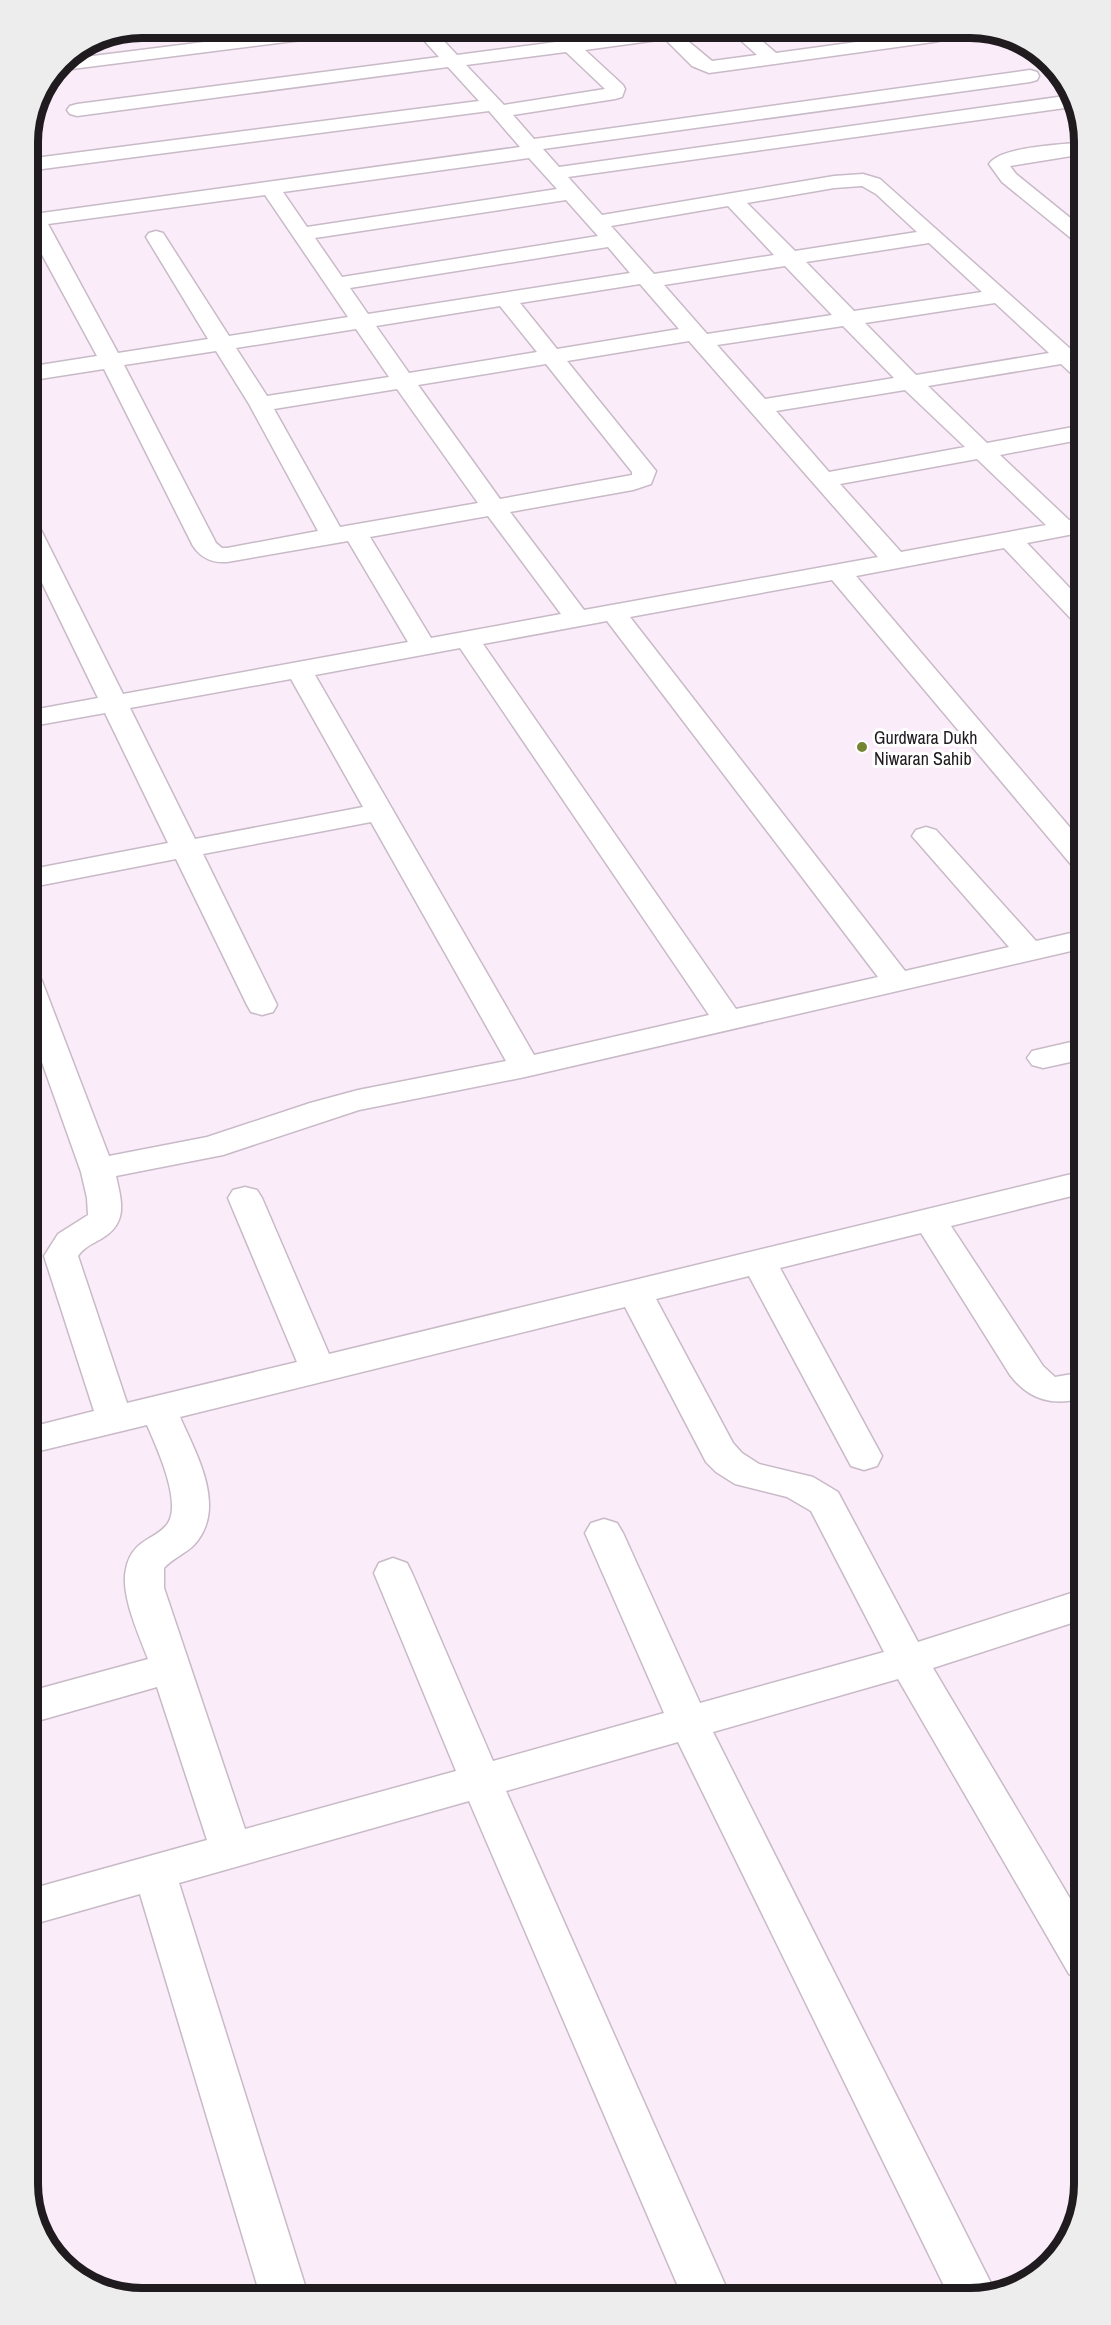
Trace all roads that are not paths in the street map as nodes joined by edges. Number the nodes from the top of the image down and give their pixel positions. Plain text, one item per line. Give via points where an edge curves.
1 (279, 38) edge
2 (431, 38) edge
3 (562, 38) edge
4 (614, 38) edge
5 (674, 38) edge
6 (748, 38) edge
7 (864, 38) edge
8 (926, 38) edge
9 (569, 45) junction
10 (874, 46) junction
11 (208, 47) junction
12 (772, 59) junction
13 (453, 61) junction
14 (72, 64) edge
15 (1030, 76) dead end
16 (241, 89) junction
17 (1065, 102) dead end
18 (497, 108) junction
19 (77, 110) dead end
20 (532, 148) junction
21 (1073, 149) edge
22 (38, 164) edge
23 (555, 173) junction
24 (270, 188) junction
25 (572, 193) junction
26 (733, 200) junction
27 (38, 219) edge
28 (598, 222) junction
29 (1073, 230) edge
30 (38, 232) edge
31 (303, 234) junction
32 (932, 236) junction
33 (156, 237) dead end
34 (613, 240) junction
35 (790, 258) junction
36 (648, 279) junction
37 (338, 284) junction
38 (999, 296) junction
39 (505, 299) junction
40 (849, 319) junction
41 (364, 321) junction
42 (699, 337) junction
43 (222, 344) junction
44 (551, 357) junction
45 (1066, 357) junction
46 (111, 361) junction
47 (1073, 363) edge
48 (38, 372) edge
49 (403, 381) junction
50 (910, 382) junction
51 (260, 404) junction
52 (760, 407) junction
53 (1073, 434) edge
54 (984, 450) junction
55 (824, 480) junction
56 (494, 508) junction
57 (1073, 526) edge
58 (1073, 527) edge
59 (344, 534) junction
60 (1009, 539) junction
61 (38, 549) edge
62 (895, 561) junction
63 (838, 571) junction
64 (1073, 606) edge
65 (613, 612) junction
66 (578, 619) junction
67 (467, 639) junction
68 (424, 647) junction
69 (299, 669) junction
70 (113, 703) junction
71 (38, 717) edge
72 (380, 812) junction
73 (927, 836) dead end
74 (185, 849) junction
75 (1073, 849) edge
76 (38, 877) edge
77 (1073, 942) edge
78 (1030, 952) junction
79 (898, 982) junction
80 (262, 1005) dead end
81 (38, 1010) edge
82 (729, 1021) junction
83 (1073, 1051) edge
84 (1043, 1058) dead end
85 (525, 1067) junction
86 (98, 1169) junction
87 (1073, 1185) edge
88 (245, 1198) dead end
89 (930, 1220) junction
90 (759, 1262) junction
91 (636, 1293) junction
92 (318, 1370) junction
93 (1073, 1387) edge
94 (159, 1410) junction
95 (115, 1421) junction
96 (38, 1438) edge
97 (864, 1456) dead end
98 (604, 1533) dead end
99 (393, 1573) dead end
100 (1073, 1608) edge
101 (908, 1661) junction
102 (171, 1668) junction
103 (38, 1705) edge
104 (689, 1724) junction
105 (481, 1781) junction
106 (232, 1852) junction
107 (155, 1874) junction
108 (38, 1905) edge
109 (1073, 1943) edge
110 (282, 2287) edge
111 (702, 2288) edge
112 (970, 2288) edge

1 - 11 street
2 - 13 street
3 - 9 street
4 - 9 street
5 - 12 street via 709,67
6 - 12 street
7 - 10 street
8 - 10 street
9 - 13 street
9 - 18 street via 616,89 615,93
10 - 12 street
11 - 14 street
11 - 16 street
13 - 16 street
13 - 18 street
15 - 20 street
16 - 19 street
17 - 23 street
18 - 20 street
18 - 22 street
20 - 23 street
20 - 24 street
21 - 29 street via 1010,158 999,164 1009,178
23 - 25 street
24 - 27 street
24 - 31 street
25 - 28 street
25 - 31 street
26 - 28 street
26 - 32 street via 863,180 879,186
26 - 35 street
28 - 34 street
30 - 46 street
31 - 37 street
32 - 35 street
32 - 38 street
33 - 43 street
34 - 36 street
34 - 37 street
35 - 36 street
35 - 40 street
36 - 39 street
36 - 42 street
37 - 41 street
38 - 40 street
38 - 45 street
39 - 41 street
39 - 44 street
40 - 42 street
40 - 50 street
41 - 43 street
41 - 49 street
42 - 44 street
42 - 52 street
43 - 46 street
43 - 51 street
44 - 49 street
44 - 56 street via 645,475 624,485
45 - 47 street
45 - 50 street
46 - 48 street
46 - 59 street via 210,552 227,555
49 - 51 street
49 - 56 street
50 - 52 street
50 - 54 street
51 - 59 street
52 - 55 street
53 - 54 street
54 - 55 street
54 - 57 street
55 - 62 street
56 - 59 street
56 - 66 street
58 - 60 street
59 - 68 street
60 - 62 street
60 - 64 street
61 - 70 street
62 - 63 street
63 - 65 street
63 - 75 street
65 - 66 street
65 - 79 street
66 - 67 street
67 - 68 street
67 - 82 street
68 - 69 street
69 - 70 street
69 - 72 street
70 - 71 street
70 - 74 street
72 - 74 street
72 - 85 street
73 - 78 street
74 - 76 street
74 - 80 street
77 - 78 street
78 - 79 street
79 - 82 street
81 - 86 street
82 - 85 street
83 - 84 street
85 - 86 street via 358,1100 211,1147
86 - 95 street via 106,1208 103,1219 69,1240 60,1256
87 - 89 street
88 - 92 street
89 - 90 street
89 - 93 street via 1023,1366 1044,1388 1057,1391
90 - 91 street
90 - 97 street
91 - 92 street
91 - 101 street via 719,1452 733,1469 802,1487 825,1502
92 - 94 street
94 - 95 street
94 - 102 street via 189,1487 192,1506 184,1532 153,1555 144,1574 146,1592
95 - 96 street
98 - 104 street
99 - 105 street
100 - 101 street
101 - 104 street
101 - 109 street
102 - 103 street
102 - 106 street
104 - 105 street
104 - 112 street
105 - 106 street
105 - 111 street
106 - 107 street
107 - 108 street
107 - 110 street

